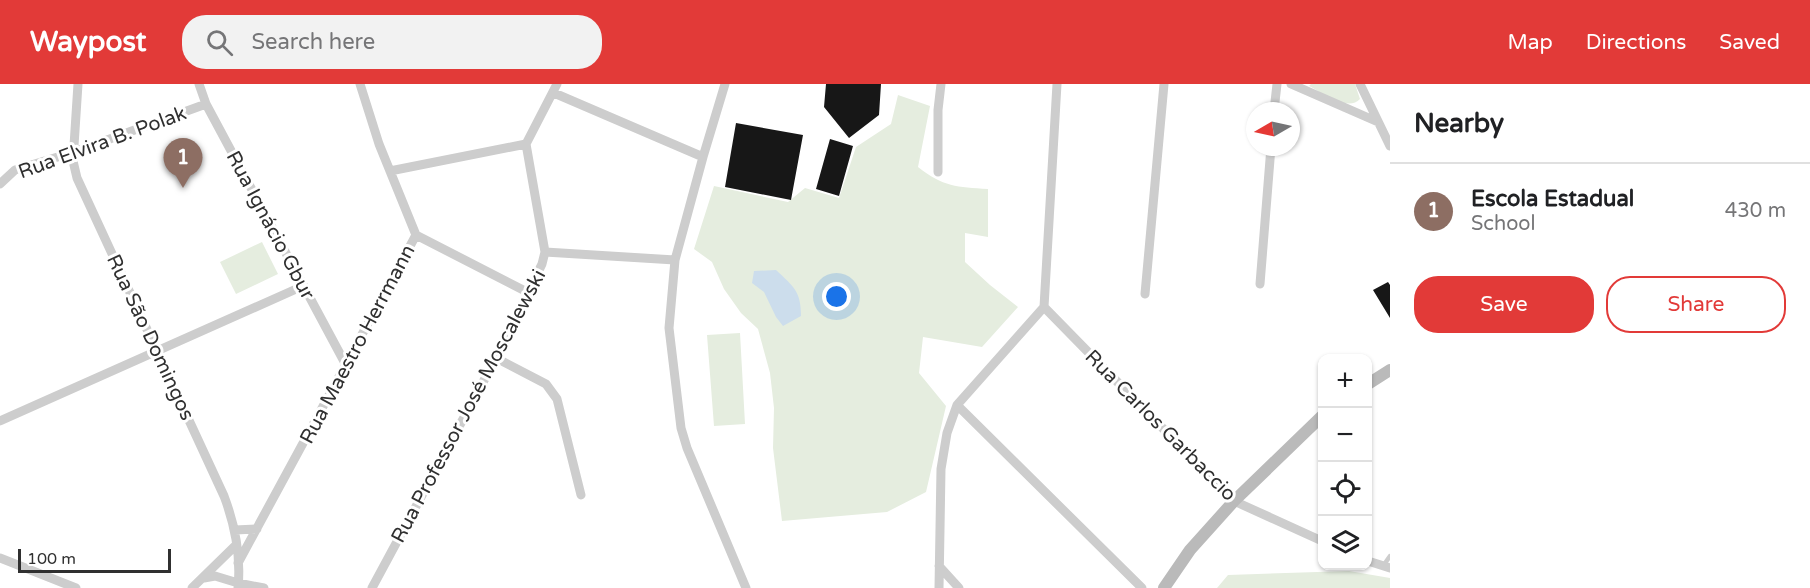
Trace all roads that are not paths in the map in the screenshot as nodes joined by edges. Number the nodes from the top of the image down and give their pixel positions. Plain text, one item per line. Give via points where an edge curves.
1 (78, 84) edge
2 (199, 84) edge
3 (360, 84) edge
4 (725, 84) edge
5 (941, 84) edge
6 (1057, 84) edge
7 (1164, 84) edge
8 (1277, 84) edge
9 (1292, 84) edge
10 (1360, 84) edge
11 (555, 89) edge
12 (1275, 102) edge
13 (206, 104) junction
14 (1378, 122) junction
15 (526, 144) junction
16 (1390, 146) edge
17 (74, 152) junction
18 (1270, 156) edge
19 (703, 157) junction
20 (390, 171) junction
21 (938, 172) dead end
22 (0, 184) edge
23 (416, 235) junction
24 (545, 252) junction
25 (675, 260) junction
26 (1260, 284) dead end
27 (303, 286) junction
28 (529, 293) junction
29 (1145, 294) dead end
30 (1044, 307) junction
31 (157, 351) junction
32 (496, 358) junction
33 (346, 365) junction
34 (1390, 370) edge
35 (1372, 381) edge
36 (957, 405) junction
37 (0, 421) edge
38 (1318, 421) edge
39 (581, 495) dead end
40 (1233, 501) junction
41 (257, 529) junction
42 (235, 530) junction
43 (1318, 539) edge
44 (236, 545) junction
45 (1390, 556) edge
46 (0, 558) edge
47 (1372, 562) edge
48 (238, 563) junction
49 (939, 566) junction
50 (1387, 567) edge
51 (204, 578) junction
52 (238, 586) edge
53 (76, 588) edge
54 (192, 588) edge
55 (264, 588) edge
56 (372, 588) edge
57 (746, 588) edge
58 (939, 588) edge
59 (959, 588) edge
60 (1142, 588) edge
61 (1164, 588) edge

1 - 17 street, Rua São Domingos
2 - 13 street, Rua Ignácio Gbur
3 - 20 street, Rua Maestro Herrmann
4 - 19 street
5 - 21 street
6 - 30 street
7 - 29 street
8 - 12 street
9 - 14 street
10 - 14 street
11 - 15 street
11 - 19 street
13 - 17 street, Rua Elvira B. Polak
13 - 27 street, Rua Ignácio Gbur
14 - 16 street
15 - 20 street
15 - 24 street, Rua Professor José Moscalewski
17 - 22 street, Rua Elvira B. Polak via 15,170
17 - 31 street, Rua São Domingos via 77,178
18 - 26 street
19 - 25 street
20 - 23 street, Rua Maestro Herrmann
23 - 28 street
23 - 33 street, Rua Maestro Herrmann
24 - 25 street
24 - 28 street, Rua Professor José Moscalewski
25 - 57 street via 669,328 681,428
27 - 31 street
27 - 33 street, Rua Ignácio Gbur
28 - 32 street, Rua Professor José Moscalewski
30 - 36 street
30 - 40 street, Rua Carlos Garbaccio
31 - 37 street
31 - 42 street, Rua São Domingos via 215,475
32 - 39 street via 546,384 557,399
32 - 56 street, Rua Professor José Moscalewski
33 - 41 street, Rua Maestro Herrmann
34 - 35 street
36 - 49 street via 941,469
36 - 60 street
38 - 40 street
40 - 43 street, Rua Carlos Garbaccio
40 - 61 street via 1190,550
41 - 42 street
41 - 48 street, Rua Maestro Herrmann
42 - 44 street, Rua São Domingos
44 - 48 street, Rua São Domingos
44 - 51 street
45 - 50 lane
46 - 53 street
47 - 50 street
48 - 52 street, Rua São Domingos
49 - 58 street
49 - 59 street
51 - 52 street via 215,576
51 - 54 street
52 - 55 street

